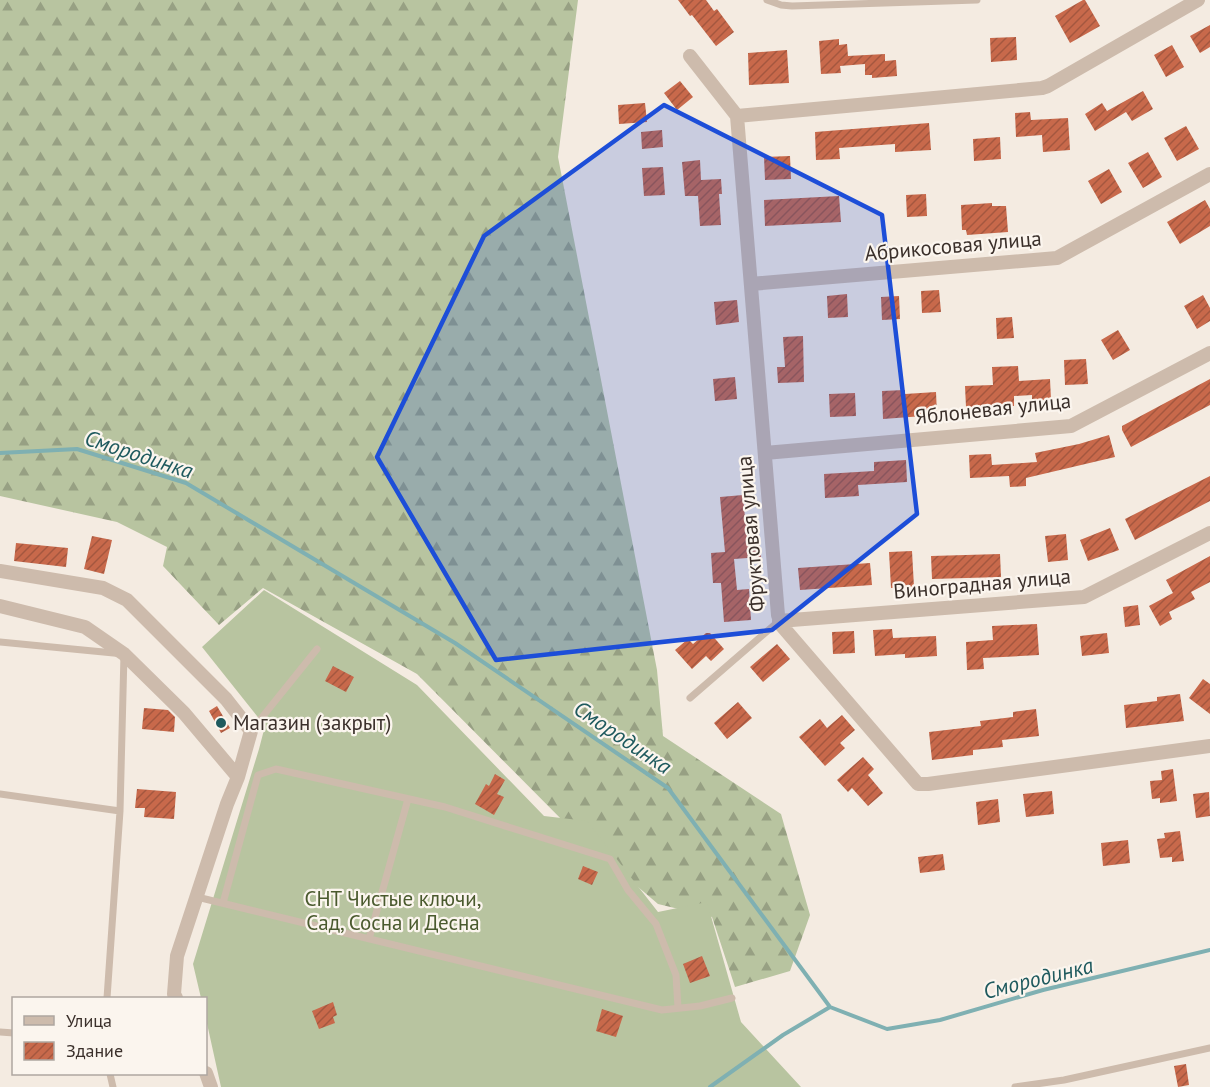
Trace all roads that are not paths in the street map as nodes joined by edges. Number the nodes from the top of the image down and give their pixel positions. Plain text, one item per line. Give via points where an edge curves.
1 (767, 0) edge
2 (977, 0) edge
3 (1198, 0) edge
4 (690, 56) dead end
5 (737, 116) junction
6 (1210, 174) edge
7 (751, 284) junction
8 (1210, 353) edge
9 (765, 453) junction
10 (1210, 533) edge
11 (0, 571) edge
12 (0, 606) edge
13 (779, 621) junction
14 (0, 642) edge
15 (317, 649) dead end
16 (124, 654) junction
17 (690, 698) dead end
18 (251, 731) junction
19 (1210, 746) edge
20 (238, 777) junction
21 (0, 794) edge
22 (408, 799) junction
23 (120, 811) junction
24 (197, 897) junction
25 (223, 903) junction
26 (369, 939) junction
27 (107, 997) edge
28 (175, 997) edge
29 (732, 998) dead end
30 (678, 1008) junction
31 (1210, 1048) edge
32 (1015, 1087) edge

1 - 2 lane via 792,6
3 - 5 street via 1042,88
4 - 5 street
5 - 7 street, Фруктовая улица
6 - 7 street, Абрикосовая улица via 1057,258
7 - 9 street, Фруктовая улица
8 - 9 street, Яблоневая улица via 1071,426
9 - 13 street, Фруктовая улица
10 - 13 street, Виноградная улица via 1084,597
11 - 18 street via 103,588 127,600 226,699
12 - 16 street via 85,627
13 - 17 lane
13 - 19 street, Фруктовая улица via 918,784
14 - 16 lane
15 - 18 lane
16 - 20 street via 184,713
16 - 23 lane
18 - 20 street
20 - 24 street
21 - 23 lane
22 - 25 lane via 276,769 258,775
22 - 26 lane
22 - 30 lane via 610,859 628,890 656,924 676,975
23 - 27 lane
24 - 25 lane
24 - 28 street via 177,956
25 - 26 lane
26 - 30 lane via 662,1010
29 - 30 lane
31 - 32 lane

